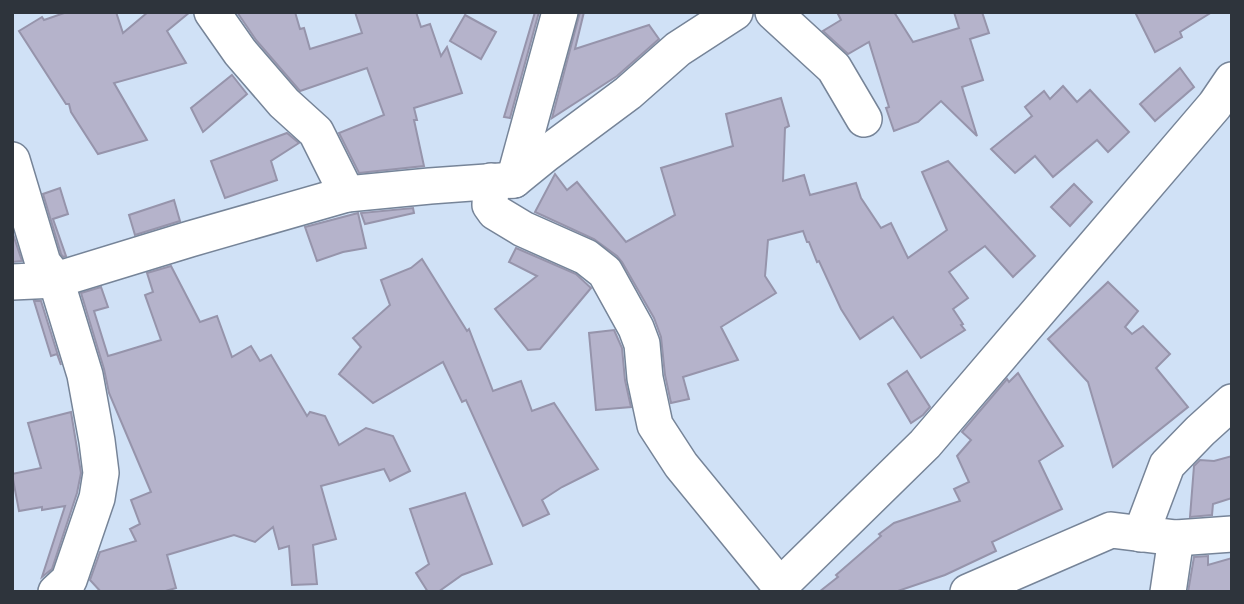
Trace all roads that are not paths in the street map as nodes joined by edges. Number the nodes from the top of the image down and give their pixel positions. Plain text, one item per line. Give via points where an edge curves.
1 (212, 12) edge
2 (561, 12) edge
3 (735, 12) edge
4 (773, 12) edge
5 (1232, 80) edge
6 (864, 119) dead end
7 (12, 160) edge
8 (502, 181) junction
9 (347, 194) junction
10 (56, 280) junction
11 (12, 282) edge
12 (1230, 408) edge
13 (1141, 534) junction
14 (1232, 534) edge
15 (1175, 538) junction
16 (780, 589) edge
17 (56, 592) edge
18 (968, 592) edge
19 (1168, 592) edge

1 - 9 street via 284,103 316,132
2 - 8 street
3 - 8 street via 678,49 546,154
4 - 6 street via 834,68
5 - 16 street via 925,444
7 - 10 street via 43,263
8 - 9 street
8 - 16 street via 490,205 495,212 586,257 605,272 642,344 655,425 681,465
9 - 10 street
10 - 11 street
10 - 17 street via 85,374 101,473 69,580
12 - 13 street via 1200,430 1167,465
13 - 15 street
13 - 18 street via 1111,530
14 - 15 street
15 - 19 street

